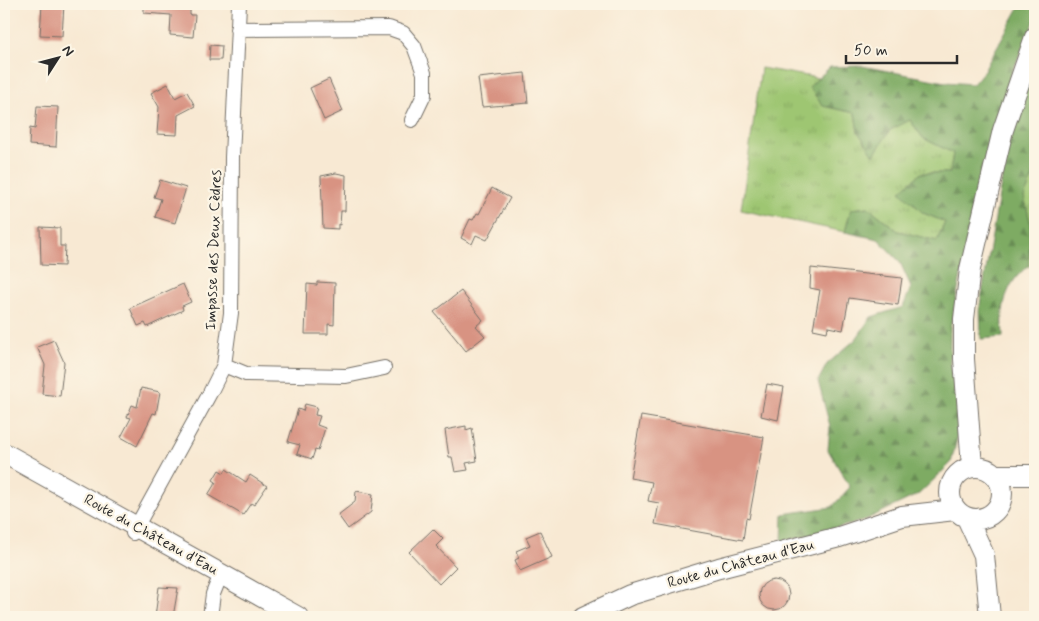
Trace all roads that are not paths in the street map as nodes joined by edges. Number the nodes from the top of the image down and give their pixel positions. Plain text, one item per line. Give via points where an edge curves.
1 (239, 4) edge
2 (237, 29) junction
3 (1035, 37) edge
4 (412, 120) dead end
5 (224, 365) junction
6 (384, 368) dead end
7 (4, 454) edge
8 (4, 460) edge
9 (972, 467) junction
10 (996, 475) junction
11 (1035, 475) edge
12 (1035, 482) edge
13 (950, 488) junction
14 (997, 507) junction
15 (961, 514) junction
16 (902, 516) junction
17 (134, 530) junction
18 (984, 554) junction
19 (219, 578) junction
20 (210, 617) edge
21 (283, 617) edge
22 (298, 617) edge
23 (583, 617) edge
24 (990, 617) edge

1 - 2 street, Impasse des Deux Cèdres
2 - 4 street via 390,28 403,33 414,46 424,73 424,95
2 - 5 street, Impasse des Deux Cèdres via 231,313
3 - 9 street via 1003,130 970,269 964,339
5 - 6 street via 246,374 273,375 346,376
5 - 17 street, Impasse des Deux Cèdres
7 - 17 street, Route du Château d'Eau
8 - 17 street, Route du Château d'Eau
9 - 10 street via 981,467
9 - 13 street via 962,470
10 - 11 street
10 - 14 street via 1002,487
12 - 14 street
13 - 15 street via 950,495
13 - 16 street, Route du Château d'Eau
14 - 15 street via 980,520
14 - 18 street
15 - 16 street, Route du Château d'Eau
15 - 18 street
16 - 23 street, Route du Château d'Eau via 630,596
17 - 19 street, Route du Château d'Eau
18 - 24 street
19 - 20 street
19 - 21 street, Route du Château d'Eau
19 - 22 street, Route du Château d'Eau

